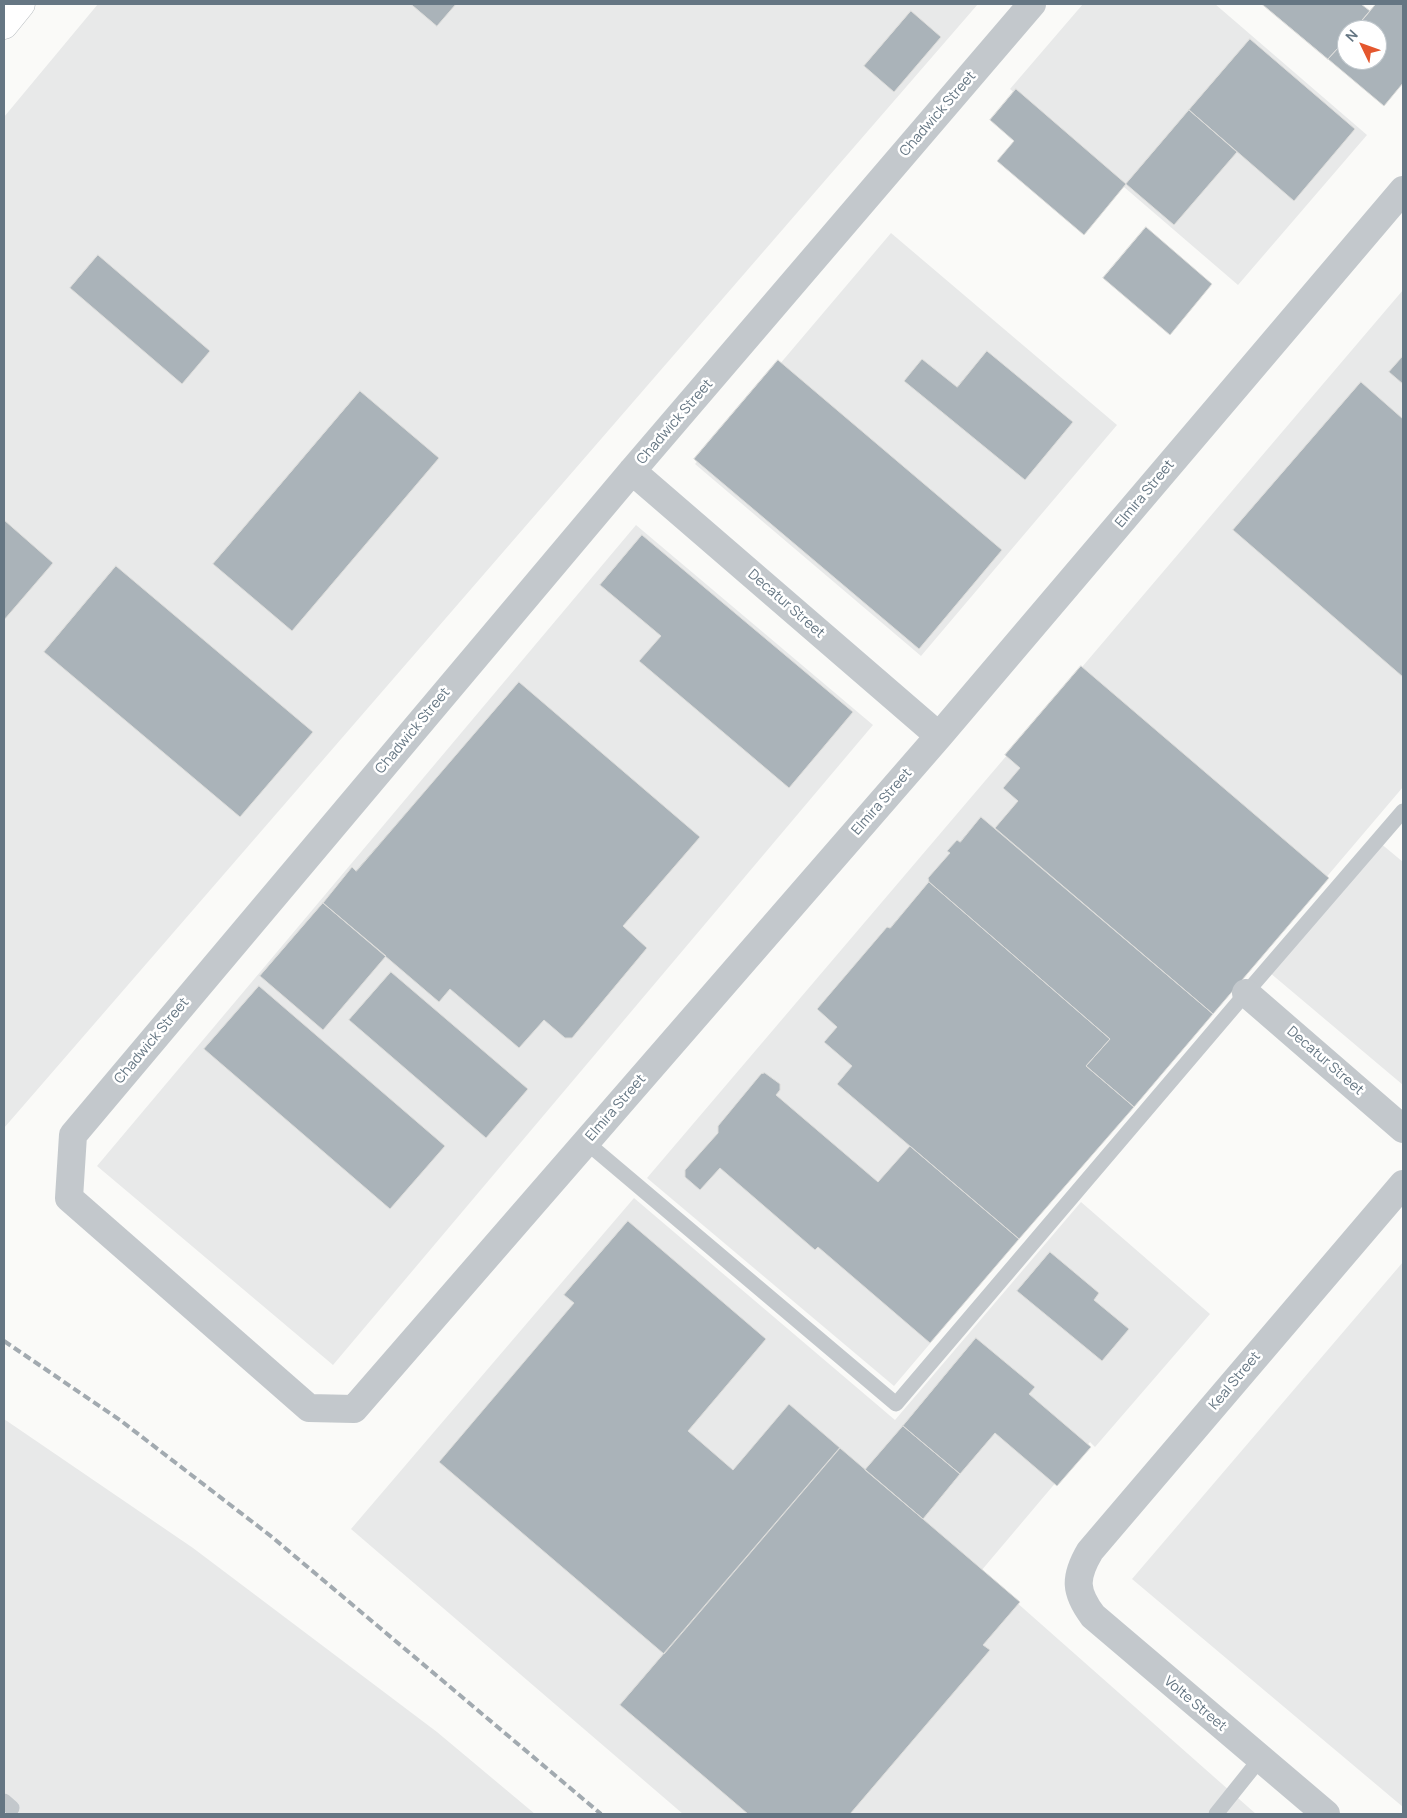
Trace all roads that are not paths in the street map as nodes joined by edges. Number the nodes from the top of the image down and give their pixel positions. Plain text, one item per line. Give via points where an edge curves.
1 (22, 4) edge
2 (1032, 4) edge
3 (4, 25) edge
4 (1403, 190) edge
5 (632, 471) junction
6 (939, 736) junction
7 (1403, 811) edge
8 (1246, 993) junction
9 (1403, 1129) edge
10 (586, 1142) junction
11 (1403, 1184) edge
12 (354, 1409) joint
13 (1078, 1584) joint
14 (1260, 1759) junction
15 (1216, 1814) edge
16 (1326, 1814) edge

1 - 3 main road
2 - 5 street, Chadwick Street
4 - 6 street, Elmira Street
5 - 6 street, Decatur Street
5 - 12 street, Chadwick Street via 73,1134 69,1198 309,1408
6 - 10 street, Elmira Street
7 - 8 lane
8 - 9 street, Decatur Street
8 - 10 lane via 896,1404
10 - 12 street, Elmira Street
11 - 13 street, Keal Street via 1090,1551 1081,1567
13 - 14 street, Volte Street via 1082,1602 1093,1616
14 - 15 lane
14 - 16 street, Volte Street

